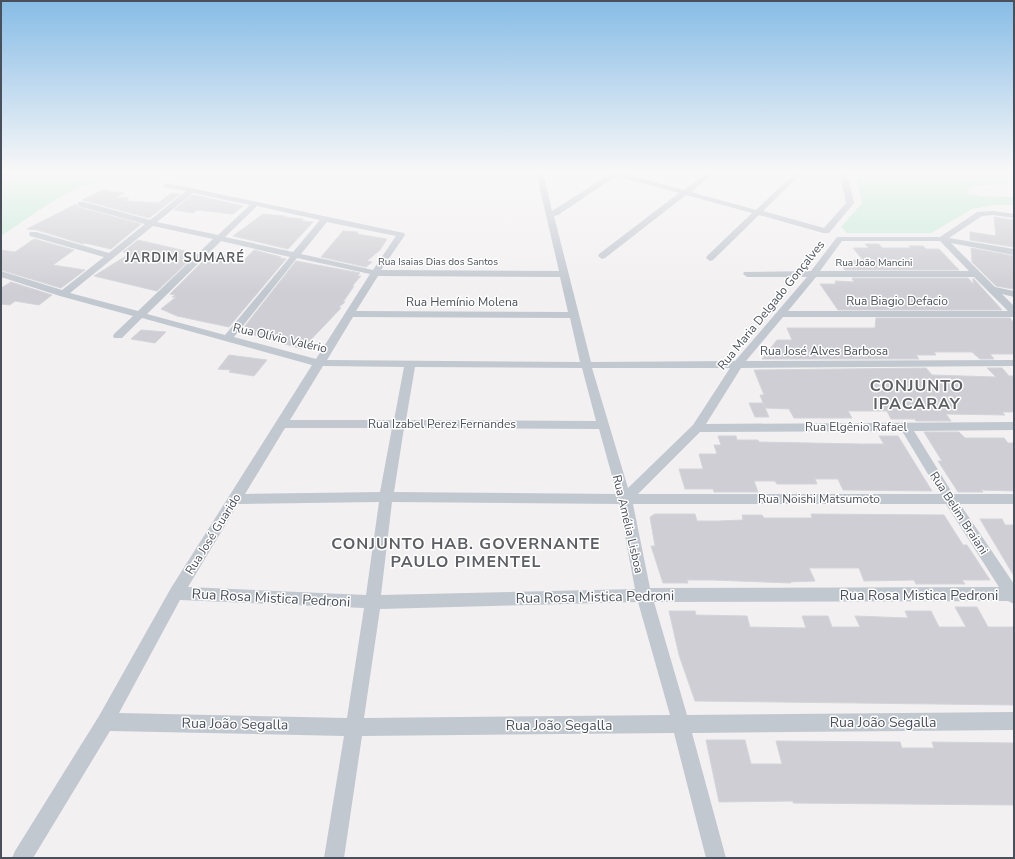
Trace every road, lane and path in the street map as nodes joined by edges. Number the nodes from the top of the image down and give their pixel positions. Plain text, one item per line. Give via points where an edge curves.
1 (111, 212) edge
2 (164, 212) edge
3 (247, 212) edge
4 (293, 212) edge
5 (556, 212) edge
6 (659, 212) edge
7 (754, 212) edge
8 (842, 212) edge
9 (757, 213) junction
10 (549, 214) joint
11 (1014, 216) edge
12 (325, 219) junction
13 (151, 223) junction
14 (33, 234) dead end
15 (220, 239) junction
16 (942, 239) junction
17 (1014, 252) edge
18 (294, 255) junction
19 (111, 256) junction
20 (602, 256) dead end
21 (710, 258) dead end
22 (375, 273) junction
23 (1, 274) edge
24 (564, 274) junction
25 (747, 274) dead end
26 (978, 274) junction
27 (813, 275) junction
28 (992, 289) junction
29 (63, 294) junction
30 (1014, 294) edge
31 (1014, 313) edge
32 (350, 314) junction
33 (779, 314) junction
34 (140, 315) junction
35 (575, 315) junction
36 (118, 336) dead end
37 (227, 339) junction
38 (410, 363) junction
39 (1014, 363) edge
40 (319, 364) junction
41 (738, 364) junction
42 (586, 365) junction
43 (282, 424) junction
44 (401, 424) junction
45 (603, 425) junction
46 (1014, 426) edge
47 (906, 427) junction
48 (697, 428) junction
49 (386, 497) junction
50 (949, 498) junction
51 (235, 499) junction
52 (625, 499) junction
53 (1014, 499) edge
54 (176, 593) junction
55 (644, 595) junction
56 (1013, 595) edge
57 (373, 602) junction
58 (1014, 721) edge
59 (104, 722) junction
60 (682, 724) junction
61 (355, 726) junction
62 (22, 858) edge
63 (334, 858) edge
64 (716, 858) edge

1 - 13 street, Rua Isaias Dias dos Santos
2 - 13 street
3 - 15 street
4 - 12 street
5 - 10 street
6 - 20 street
7 - 9 street
8 - 9 street via 826,231
9 - 21 street
10 - 24 street, Rua Amélia Lisboa
11 - 16 street via 980,214
12 - 18 street
12 - 22 street, Rua José Guarido via 401,235
13 - 15 street, Rua Isaias Dias dos Santos
13 - 19 street
14 - 19 street
15 - 18 street, Rua Isaias Dias dos Santos
15 - 34 street
16 - 17 street
16 - 26 street
16 - 27 street, Rua Maria Delgado Gonçalves via 840,240
18 - 22 street, Rua Isaias Dias dos Santos
18 - 37 street
19 - 29 street
22 - 24 street, Rua Isaias Dias dos Santos
22 - 32 street, Rua José Guarido
23 - 29 street, Rua Olívio Valério
24 - 35 street, Rua Amélia Lisboa
25 - 27 street, Rua João Mancini
26 - 27 street, Rua João Mancini
26 - 28 street
27 - 33 street, Rua Maria Delgado Gonçalves
28 - 30 street
28 - 31 street
29 - 34 street, Rua Olívio Valério
31 - 33 street, Rua Biagio Defacio
32 - 35 street, Rua Hemínio Molena
32 - 40 street, Rua José Guarido
33 - 41 street, Rua Maria Delgado Gonçalves
34 - 36 street
34 - 37 street, Rua Olívio Valério
35 - 42 street, Rua Amélia Lisboa
37 - 40 street, Rua Olívio Valério
38 - 40 street, Rua Olívio Valério
38 - 42 street, Rua Olívio Valério
38 - 44 street
39 - 41 street, Rua José Alves Barbosa
40 - 43 street, Rua José Guarido
41 - 42 street, Rua José Alves Barbosa
41 - 48 street, Rua Maria Delgado Gonçalves
42 - 45 street, Rua Amélia Lisboa
43 - 44 street, Rua Izabel Perez Fernandes
43 - 51 street, Rua José Guarido
44 - 45 street, Rua Izabel Perez Fernandes
44 - 49 street
45 - 52 street, Rua Amélia Lisboa
46 - 47 street, Rua Elgênio Rafael
47 - 48 street, Rua Elgênio Rafael
47 - 50 street, Rua Belim Braiani
48 - 52 street, Rua Maria Delgado Gonçalves
49 - 51 street, Rua Noishi Matsumoto
49 - 52 street, Rua Noishi Matsumoto
49 - 57 street
50 - 52 street, Rua Noishi Matsumoto
50 - 53 street, Rua Noishi Matsumoto
50 - 56 street, Rua Belim Braiani
51 - 54 street, Rua José Guarido
52 - 55 street, Rua Amélia Lisboa
54 - 57 street, Rua Rosa Mistica Pedroni
54 - 59 street, Rua José Guarido
55 - 56 street, Rua Rosa Mistica Pedroni
55 - 57 street, Rua Rosa Mistica Pedroni
55 - 60 street, Rua Amélia Lisboa
57 - 61 street
58 - 60 street, Rua João Segalla
59 - 61 street, Rua João Segalla
59 - 62 street, Rua José Guarido
60 - 61 street, Rua João Segalla
60 - 64 street, Rua Amélia Lisboa
61 - 63 street

